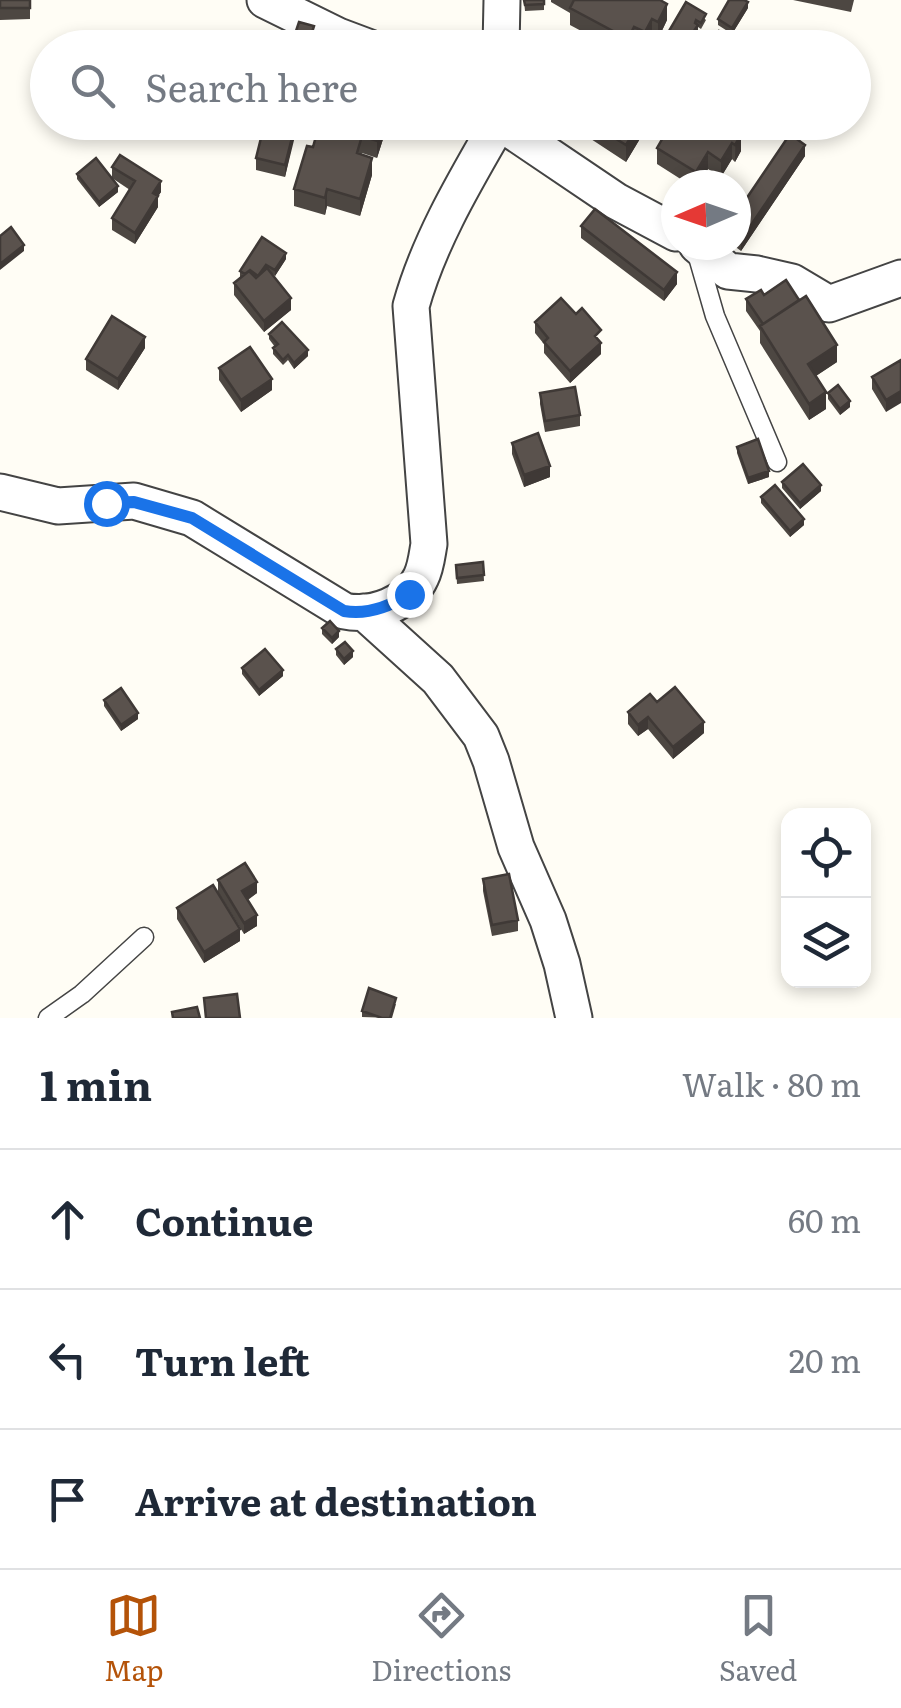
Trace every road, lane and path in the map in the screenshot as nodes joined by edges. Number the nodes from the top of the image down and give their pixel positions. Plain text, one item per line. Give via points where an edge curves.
1 (265, 0) edge
2 (502, 0) edge
3 (326, 30) edge
4 (501, 30) edge
5 (489, 140) edge
6 (526, 140) edge
7 (661, 225) edge
8 (700, 260) edge
9 (714, 260) edge
10 (901, 278) edge
11 (778, 462) dead end
12 (0, 492) edge
13 (364, 612) junction
14 (144, 936) dead end
15 (48, 1018) edge
16 (574, 1018) edge

1 - 3 street
2 - 4 street
5 - 13 street via 421,270 410,306 429,544 424,568 409,594
6 - 7 street
8 - 11 lane via 714,316
9 - 10 street via 728,271 792,282 829,304
12 - 13 street via 58,506 134,502 170,510 344,611
13 - 16 street via 438,679 480,736 548,920
14 - 15 lane

